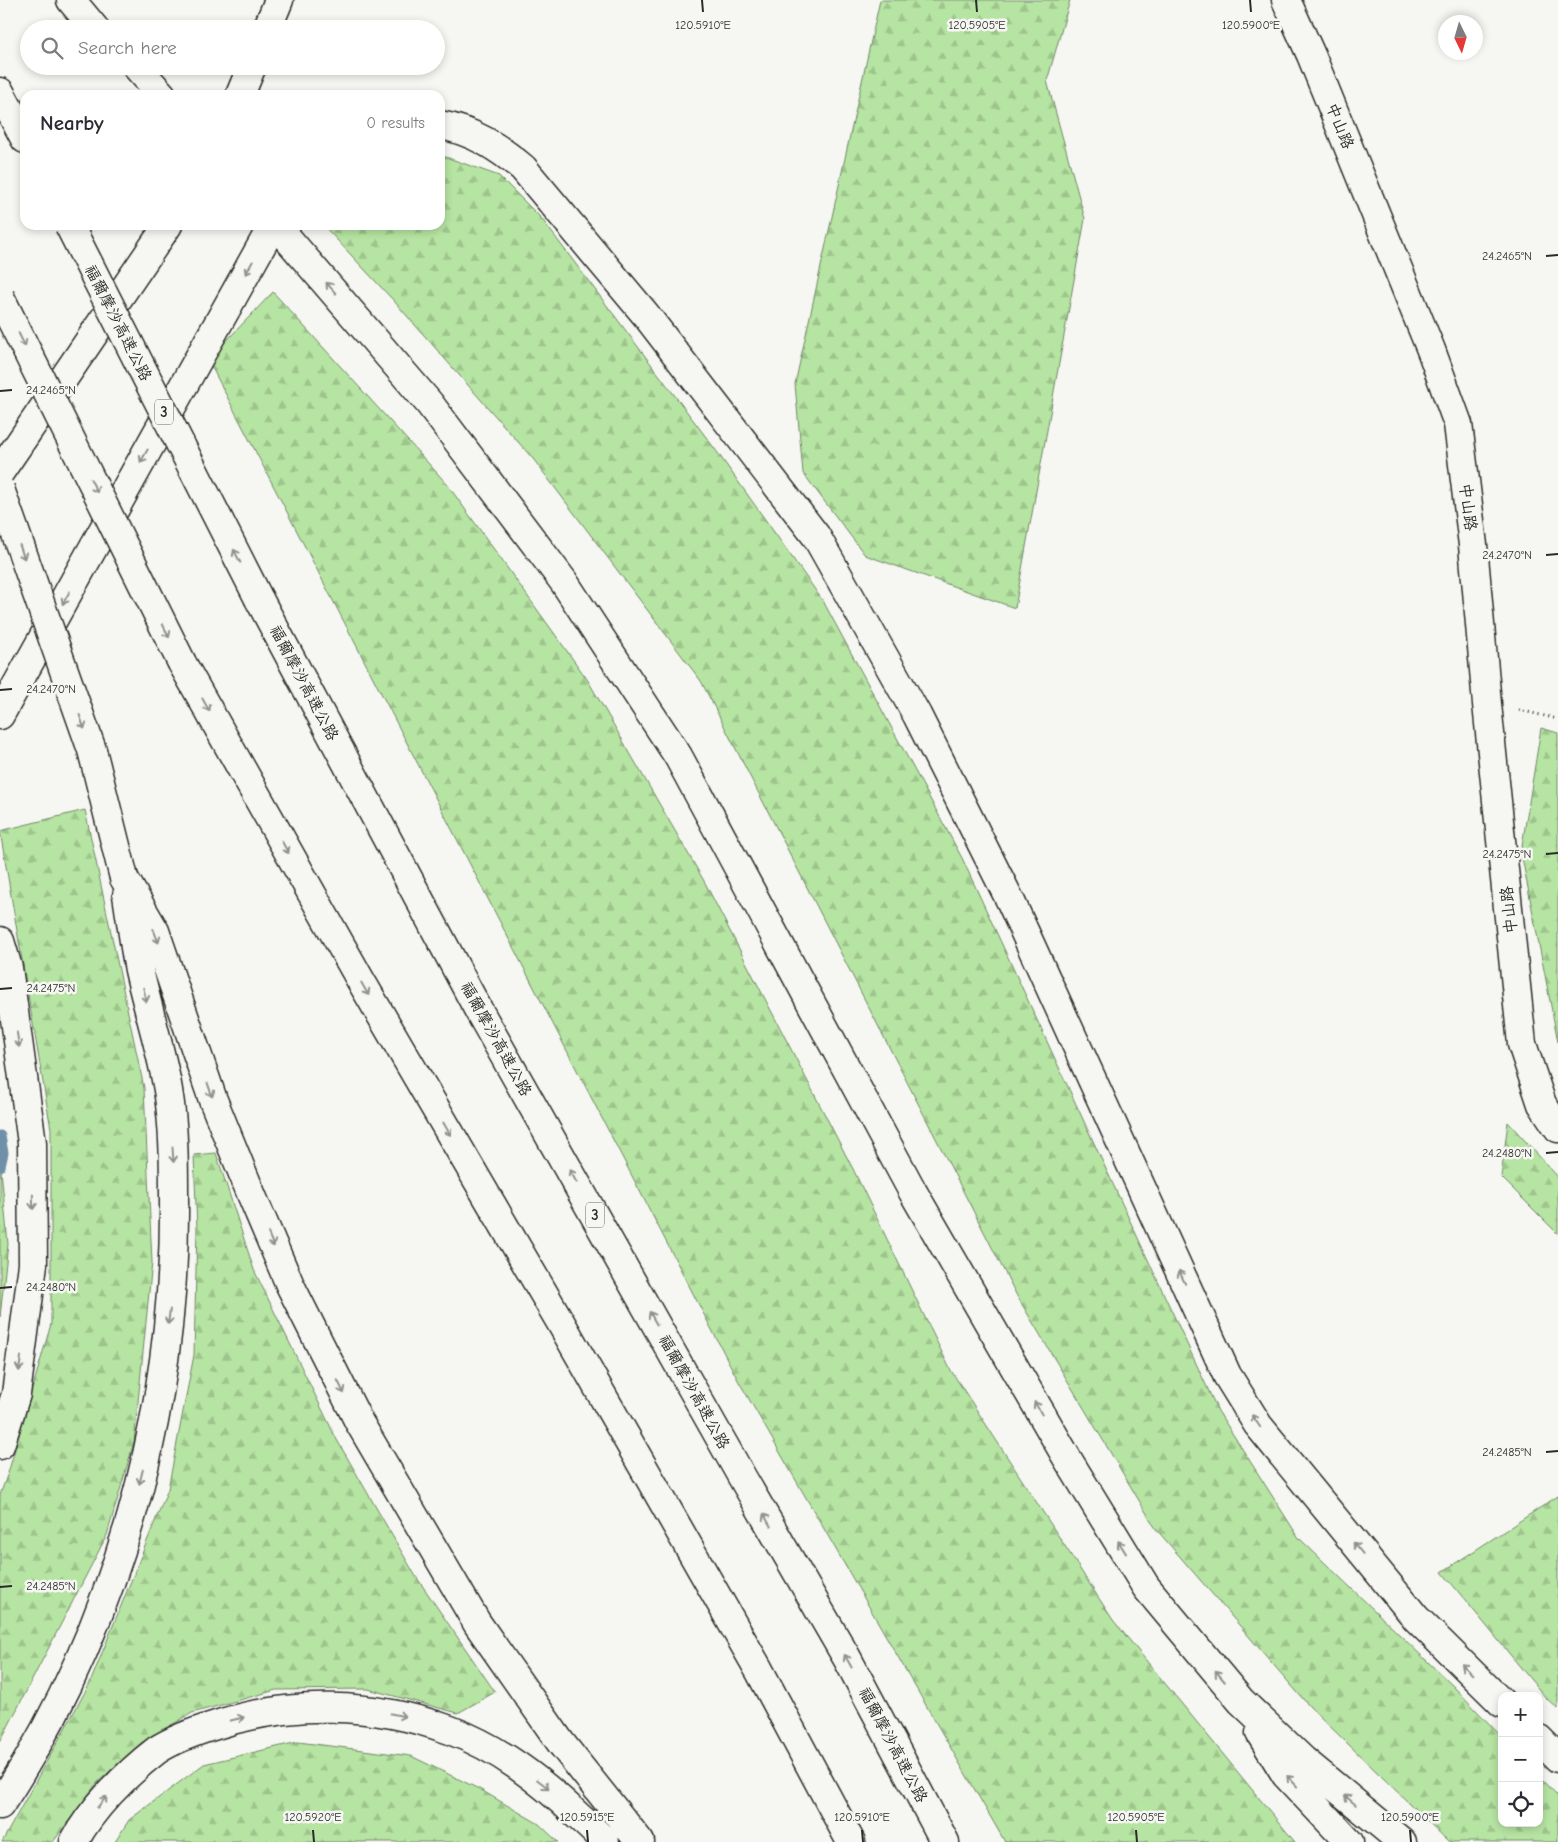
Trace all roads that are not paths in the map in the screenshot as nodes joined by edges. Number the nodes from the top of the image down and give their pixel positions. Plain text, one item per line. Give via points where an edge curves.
1 (71, 0) edge
2 (279, 0) edge
3 (1286, 0) edge
4 (88, 20) edge
5 (271, 20) edge
6 (144, 75) edge
7 (248, 75) edge
8 (158, 90) edge
9 (242, 90) edge
10 (0, 92) edge
11 (445, 126) edge
12 (20, 129) edge
13 (72, 230) edge
14 (165, 230) edge
15 (271, 230) edge
16 (278, 230) edge
17 (0, 297) edge
18 (0, 472) edge
19 (0, 489) edge
20 (0, 716) edge
21 (124, 878) junction
22 (0, 941) edge
23 (1558, 1128) edge
24 (0, 1445) edge
25 (1498, 1699) edge
26 (1241, 1701) junction
27 (1543, 1743) edge
28 (1558, 1758) edge
29 (0, 1804) edge
30 (941, 1835) edge
31 (74, 1842) edge
32 (605, 1842) edge
33 (640, 1842) edge
34 (851, 1842) edge
35 (1349, 1842) edge
36 (1402, 1842) edge

1 - 4 main road
2 - 5 main road
3 - 23 main road, 中山路 via 1431,350 1458,424 1522,1044 1542,1104
6 - 8 main road
7 - 9 main road
10 - 12 main road
25 -> 11 main road via 1416,1618 1258,1425 1227,1375 1011,902 917,714 816,536 646,315 523,168 485,140
30 -> 13 main road, 福爾摩沙高速公路 / 3, bridge via 847,1658 479,1011 259,599
14 - 18 main road
15 -> 20 main road
26 -> 16 main road via 1146,1587 1067,1458 913,1192 678,756 564,582 429,403
17 -> 34 main road, bridge via 182,663 361,982 754,1661
19 -> 21 main road, bridge via 92,750
21 -> 29 main road via 138,967 168,1090 174,1161 171,1302 162,1373 133,1511 109,1585 80,1657 46,1727
21 -> 33 main road via 154,931 213,1100 290,1285 359,1422 477,1623 561,1743
22 -> 24 main road via 8,968 32,1143 33,1264 16,1394
35 -> 26 main road via 1286,1776
36 -> 26 main road via 1303,1760
27 - 28 main road
31 -> 32 main road via 99,1804 126,1775 158,1750 192,1733 255,1714 339,1707 414,1718 486,1747 519,1766 550,1790

